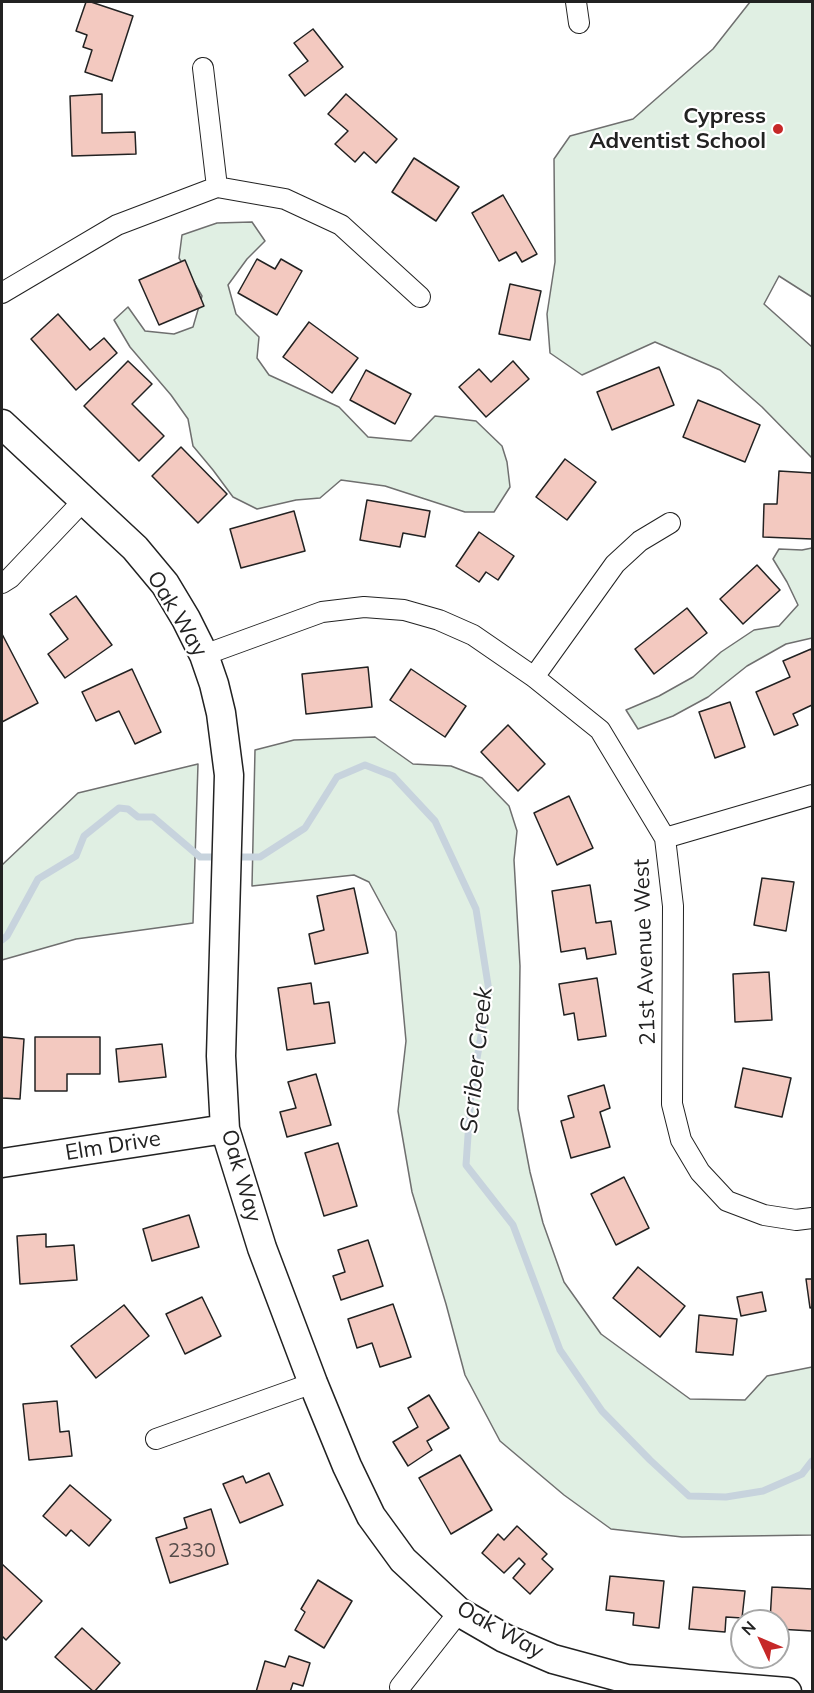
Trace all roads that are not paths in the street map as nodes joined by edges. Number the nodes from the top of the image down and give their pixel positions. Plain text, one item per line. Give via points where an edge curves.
1 (576, 2) edge
2 (579, 23) dead end
3 (203, 68) dead end
4 (217, 187) junction
5 (2, 293) edge
6 (420, 297) dead end
7 (2, 424) edge
8 (84, 500) junction
9 (670, 524) dead end
10 (2, 583) edge
11 (204, 656) junction
12 (534, 677) junction
13 (813, 795) edge
14 (665, 838) junction
15 (225, 1129) junction
16 (2, 1164) edge
17 (813, 1218) edge
18 (313, 1383) junction
19 (156, 1439) dead end
20 (459, 1612) junction
21 (400, 1687) dead end
22 (710, 1689) edge
23 (787, 1692) edge

1 - 2 street
3 - 4 street
4 - 5 street via 117,225
4 - 6 street via 285,198 341,225
7 - 8 street, Oak Way
8 - 10 street
8 - 11 street, Oak Way via 135,548 165,584
9 - 12 street via 640,541 615,564
11 - 12 street, 21st Avenue West via 322,612 364,607 404,610 439,620 473,635
11 - 15 street, Oak Way via 214,684 228,775 221,1056
12 - 14 street, 21st Avenue West via 600,730
13 - 14 street
14 - 17 street, 21st Avenue West via 673,906 672,1104 681,1140 700,1172 727,1201 764,1215 796,1220
15 - 16 street, Elm Drive
15 - 18 street, Oak Way via 262,1248
18 - 19 street
18 - 20 street, Oak Way via 371,1516 404,1560
20 - 21 street
20 - 22 street, Oak Way via 504,1638 553,1659 627,1678
22 - 23 street, Oak Way

